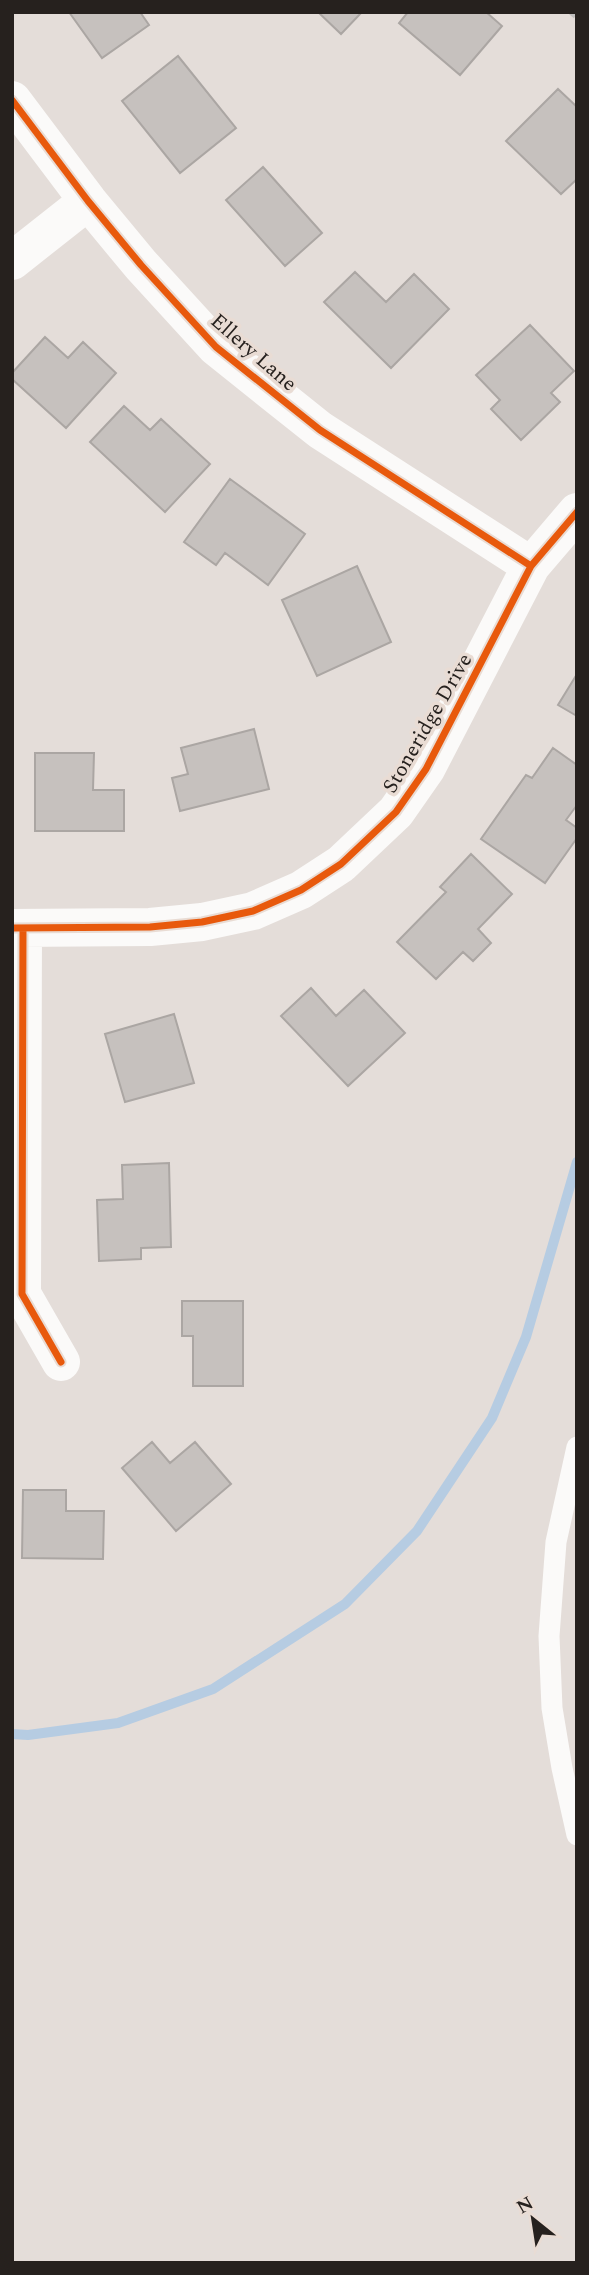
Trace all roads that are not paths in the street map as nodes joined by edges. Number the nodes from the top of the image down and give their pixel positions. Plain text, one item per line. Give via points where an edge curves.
1 (12, 100) edge
2 (88, 201) junction
3 (12, 261) edge
4 (577, 512) edge
5 (531, 566) junction
6 (17, 928) edge
7 (61, 1362) dead end
8 (577, 1447) edge
9 (577, 1835) edge

1 - 2 street, Ellery Lane
2 - 3 street
2 - 5 street, Ellery Lane via 216,347 320,430
4 - 5 street, Stoneridge Drive
5 - 6 street, Stoneridge Drive via 426,769 396,812 341,864 300,890 253,911 202,922 150,928
6 - 7 street via 22,1294
8 - 9 lane via 556,1542 549,1636 552,1708

